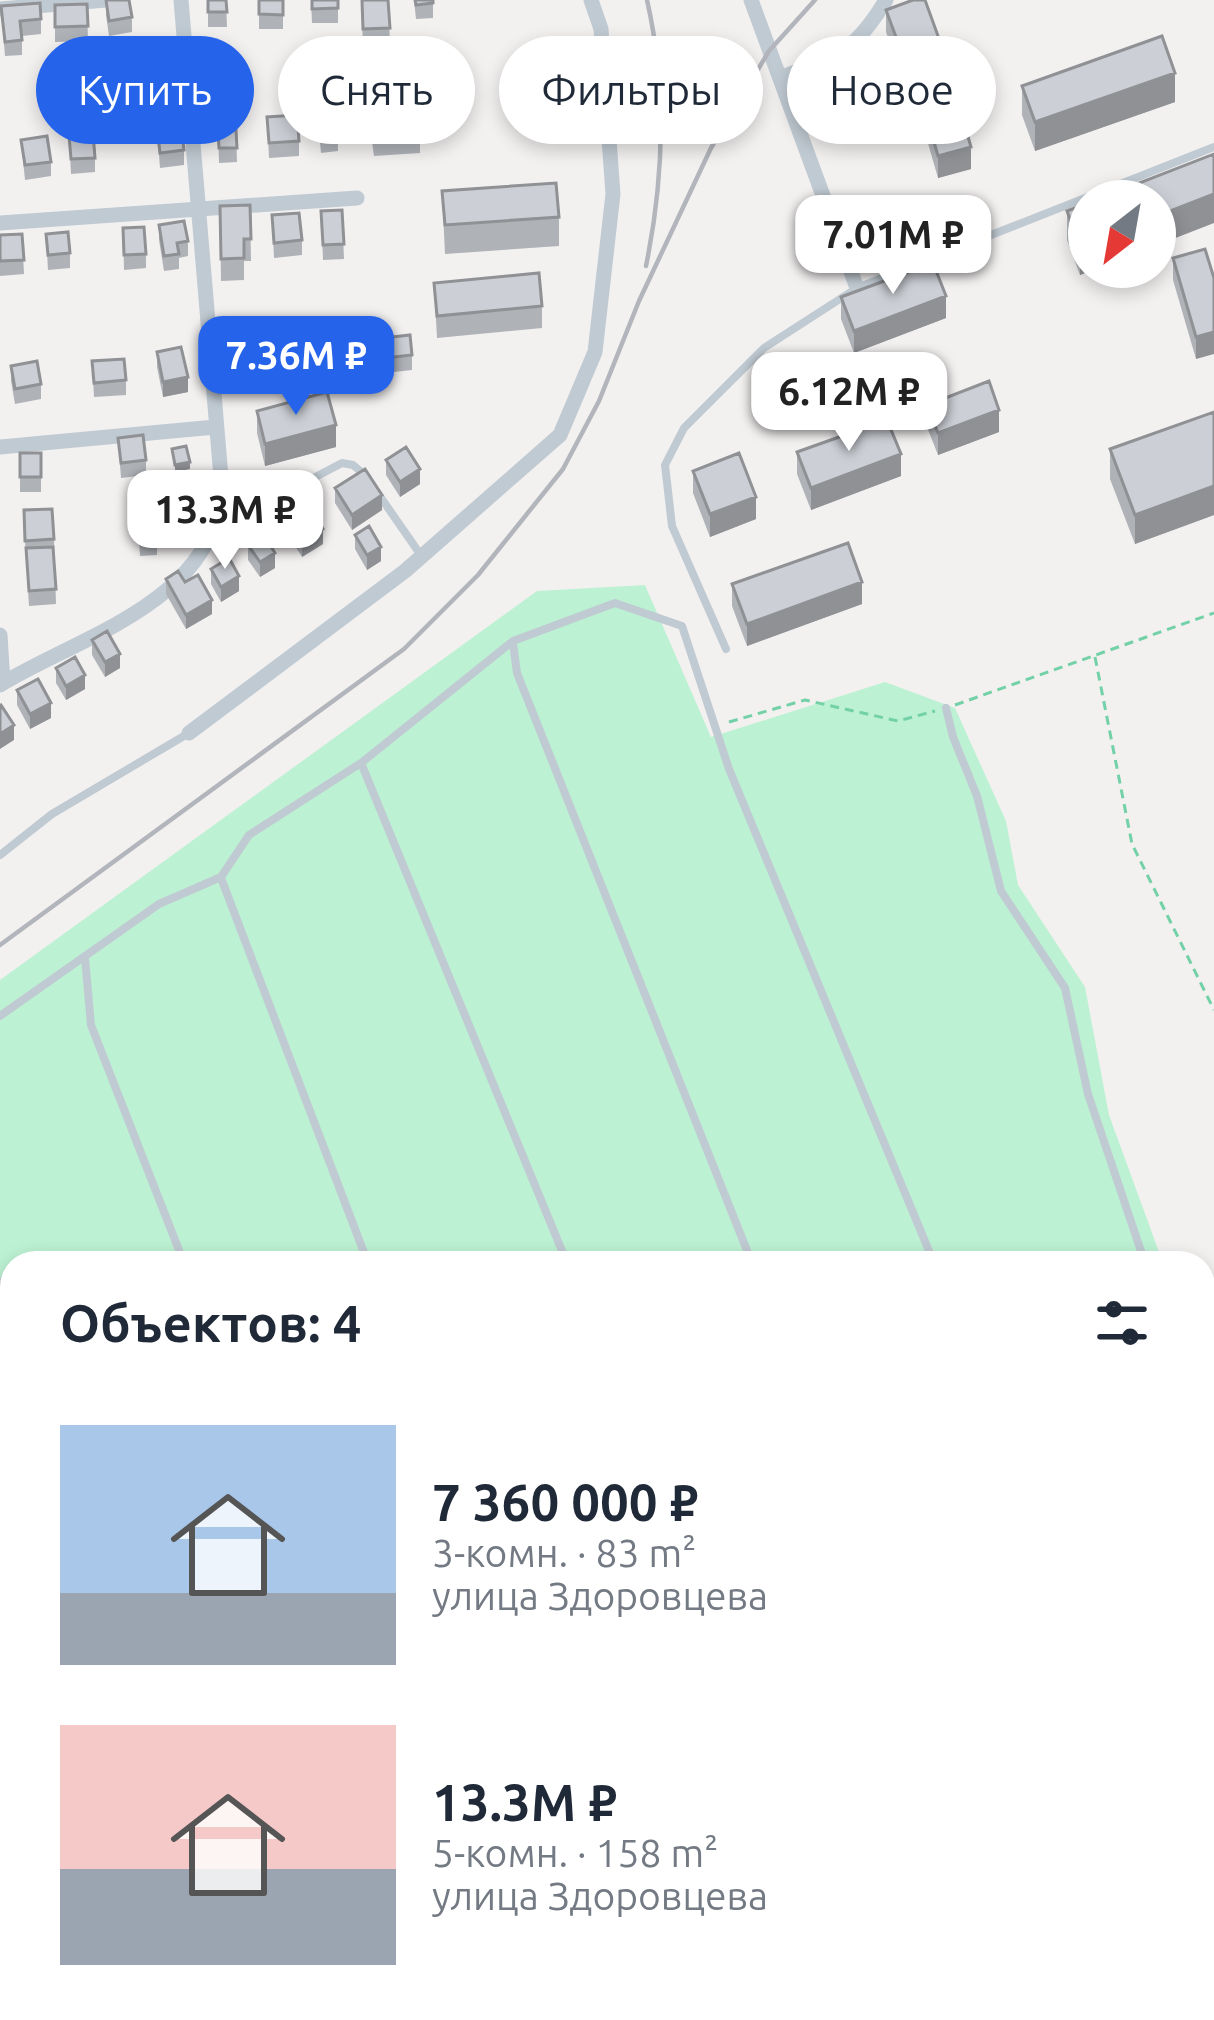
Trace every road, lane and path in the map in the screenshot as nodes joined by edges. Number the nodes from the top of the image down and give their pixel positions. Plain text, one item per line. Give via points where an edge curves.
1 (106, 0) edge
2 (181, 0) edge
3 (591, 0) edge
4 (751, 0) edge
5 (886, 0) edge
6 (0, 9) edge
7 (780, 78) junction
8 (1214, 147) edge
9 (357, 198) dead end
10 (200, 207) junction
11 (0, 223) edge
12 (857, 288) junction
13 (215, 427) junction
14 (0, 447) edge
15 (220, 512) junction
16 (422, 556) junction
17 (1214, 614) edge
18 (0, 635) edge
19 (513, 641) junction
20 (726, 649) dead end
21 (1095, 657) junction
22 (2, 684) edge
23 (946, 708) junction
24 (715, 726) junction
25 (189, 733) joint
26 (361, 763) junction
27 (0, 855) edge
28 (220, 878) junction
29 (85, 957) junction
30 (1214, 1010) edge
31 (0, 1016) edge
32 (179, 1251) edge
33 (363, 1251) edge
34 (562, 1251) edge
35 (747, 1251) edge
36 (929, 1251) edge
37 (1141, 1251) edge

1 - 6 street
2 - 10 street
3 - 16 street via 601,29 613,194 595,352 560,435
4 - 7 street
5 - 7 street via 852,47
7 - 12 street
8 - 12 lane
9 - 10 street
10 - 11 street
10 - 13 street
12 - 20 lane via 764,347 684,428 665,465 672,526
13 - 14 street
13 - 15 street
15 - 16 lane via 258,506 328,469 353,465
15 - 22 street via 189,570 163,593
16 - 25 street
17 - 21 path
18 - 22 street
19 - 24 lane via 615,603 682,626
19 - 26 lane
19 - 35 lane via 517,673
21 - 23 path
21 - 30 path via 1132,844
23 - 24 path via 898,721 806,700
23 - 37 lane via 1001,891 1065,988 1088,1094
24 - 36 lane
25 - 27 lane via 52,814
26 - 28 lane via 249,836
26 - 34 lane
28 - 29 lane via 159,904
28 - 33 lane
29 - 31 lane
29 - 32 lane via 91,1025

